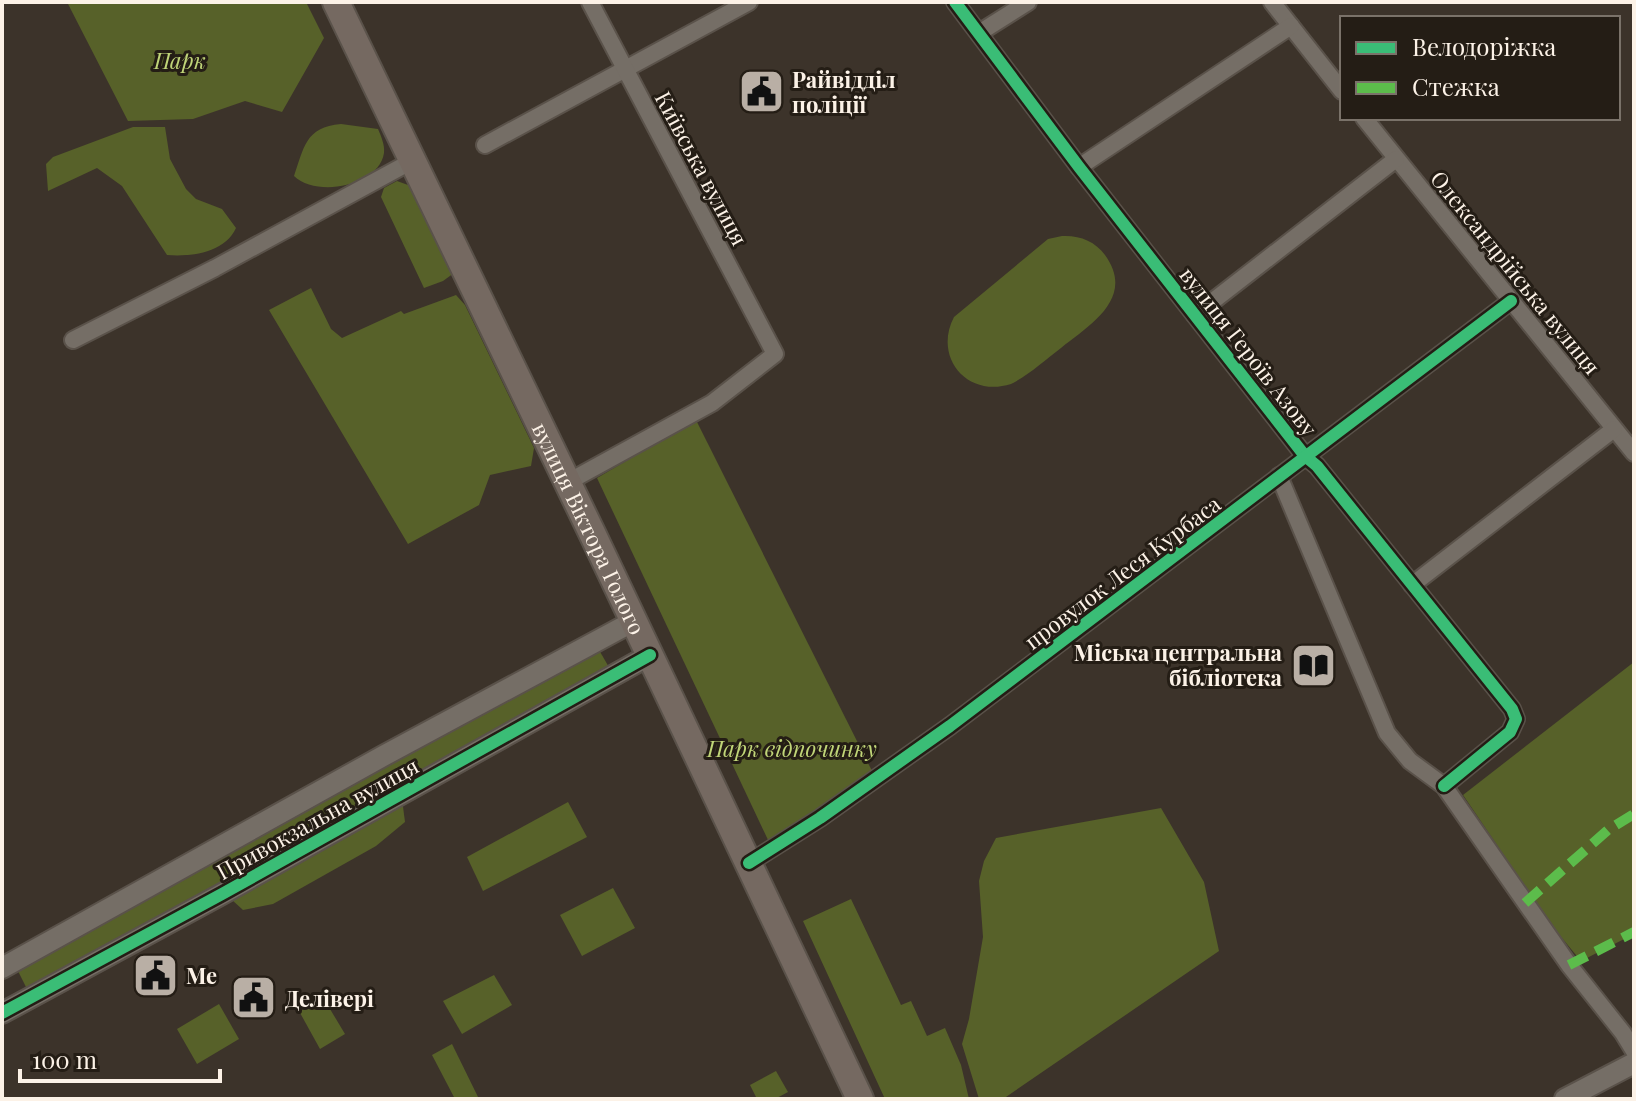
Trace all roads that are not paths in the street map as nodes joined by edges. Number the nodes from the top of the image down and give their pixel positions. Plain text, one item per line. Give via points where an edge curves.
1 (336, 2) edge
2 (590, 2) edge
3 (749, 2) edge
4 (955, 2) edge
5 (1028, 2) edge
6 (1272, 2) edge
7 (1291, 26) junction
8 (979, 33) junction
9 (624, 69) junction
10 (1340, 88) edge
11 (1366, 120) edge
12 (485, 145) dead end
13 (1396, 159) junction
14 (412, 161) junction
15 (1079, 167) junction
16 (1511, 301) junction
17 (1195, 315) junction
18 (73, 340) dead end
19 (1614, 429) junction
20 (1634, 453) edge
21 (1305, 456) junction
22 (1279, 476) junction
23 (568, 482) junction
24 (1412, 585) junction
25 (634, 621) junction
26 (650, 655) junction
27 (1444, 786) junction
28 (749, 863) junction
29 (2, 968) edge
30 (2, 1013) edge
31 (1634, 1051) edge
32 (1634, 1063) edge
33 (860, 1099) edge
34 (1565, 1099) edge

1 - 14 main road, вулиця Віктора Голого
2 - 9 street, Київська вулиця
3 - 9 street
4 - 8 street, вулиця Героїв Азову
5 - 8 street
6 - 7 street
7 - 10 street
7 - 15 street
8 - 15 street, вулиця Героїв Азову
9 - 12 street
9 - 23 street, Київська вулиця via 775,354 712,403
11 - 13 street, Олександрійська вулиця
13 - 16 street, Олександрійська вулиця
13 - 17 street
14 - 18 street
14 - 23 main road, вулиця Віктора Голого
15 - 17 street, вулиця Героїв Азову
16 - 19 street, Олександрійська вулиця
16 - 21 street, провулок Леся Курбаса
17 - 21 street, вулиця Героїв Азову
19 - 20 street, Олександрійська вулиця
19 - 24 street
21 - 22 street, провулок Леся Курбаса
21 - 24 street, вулиця Героїв Азову
22 - 27 street via 1387,733 1410,761
22 - 28 street, провулок Леся Курбаса via 950,726
23 - 25 main road, вулиця Віктора Голого
24 - 27 street, вулиця Героїв Азову via 1516,719 1510,732
25 - 26 main road, вулиця Віктора Голого
25 - 29 street, Привокзальна вулиця
26 - 28 main road, вулиця Віктора Голого
26 - 30 street, Привокзальна вулиця
27 - 31 street
28 - 33 main road, вулиця Віктора Голого
32 - 34 street

